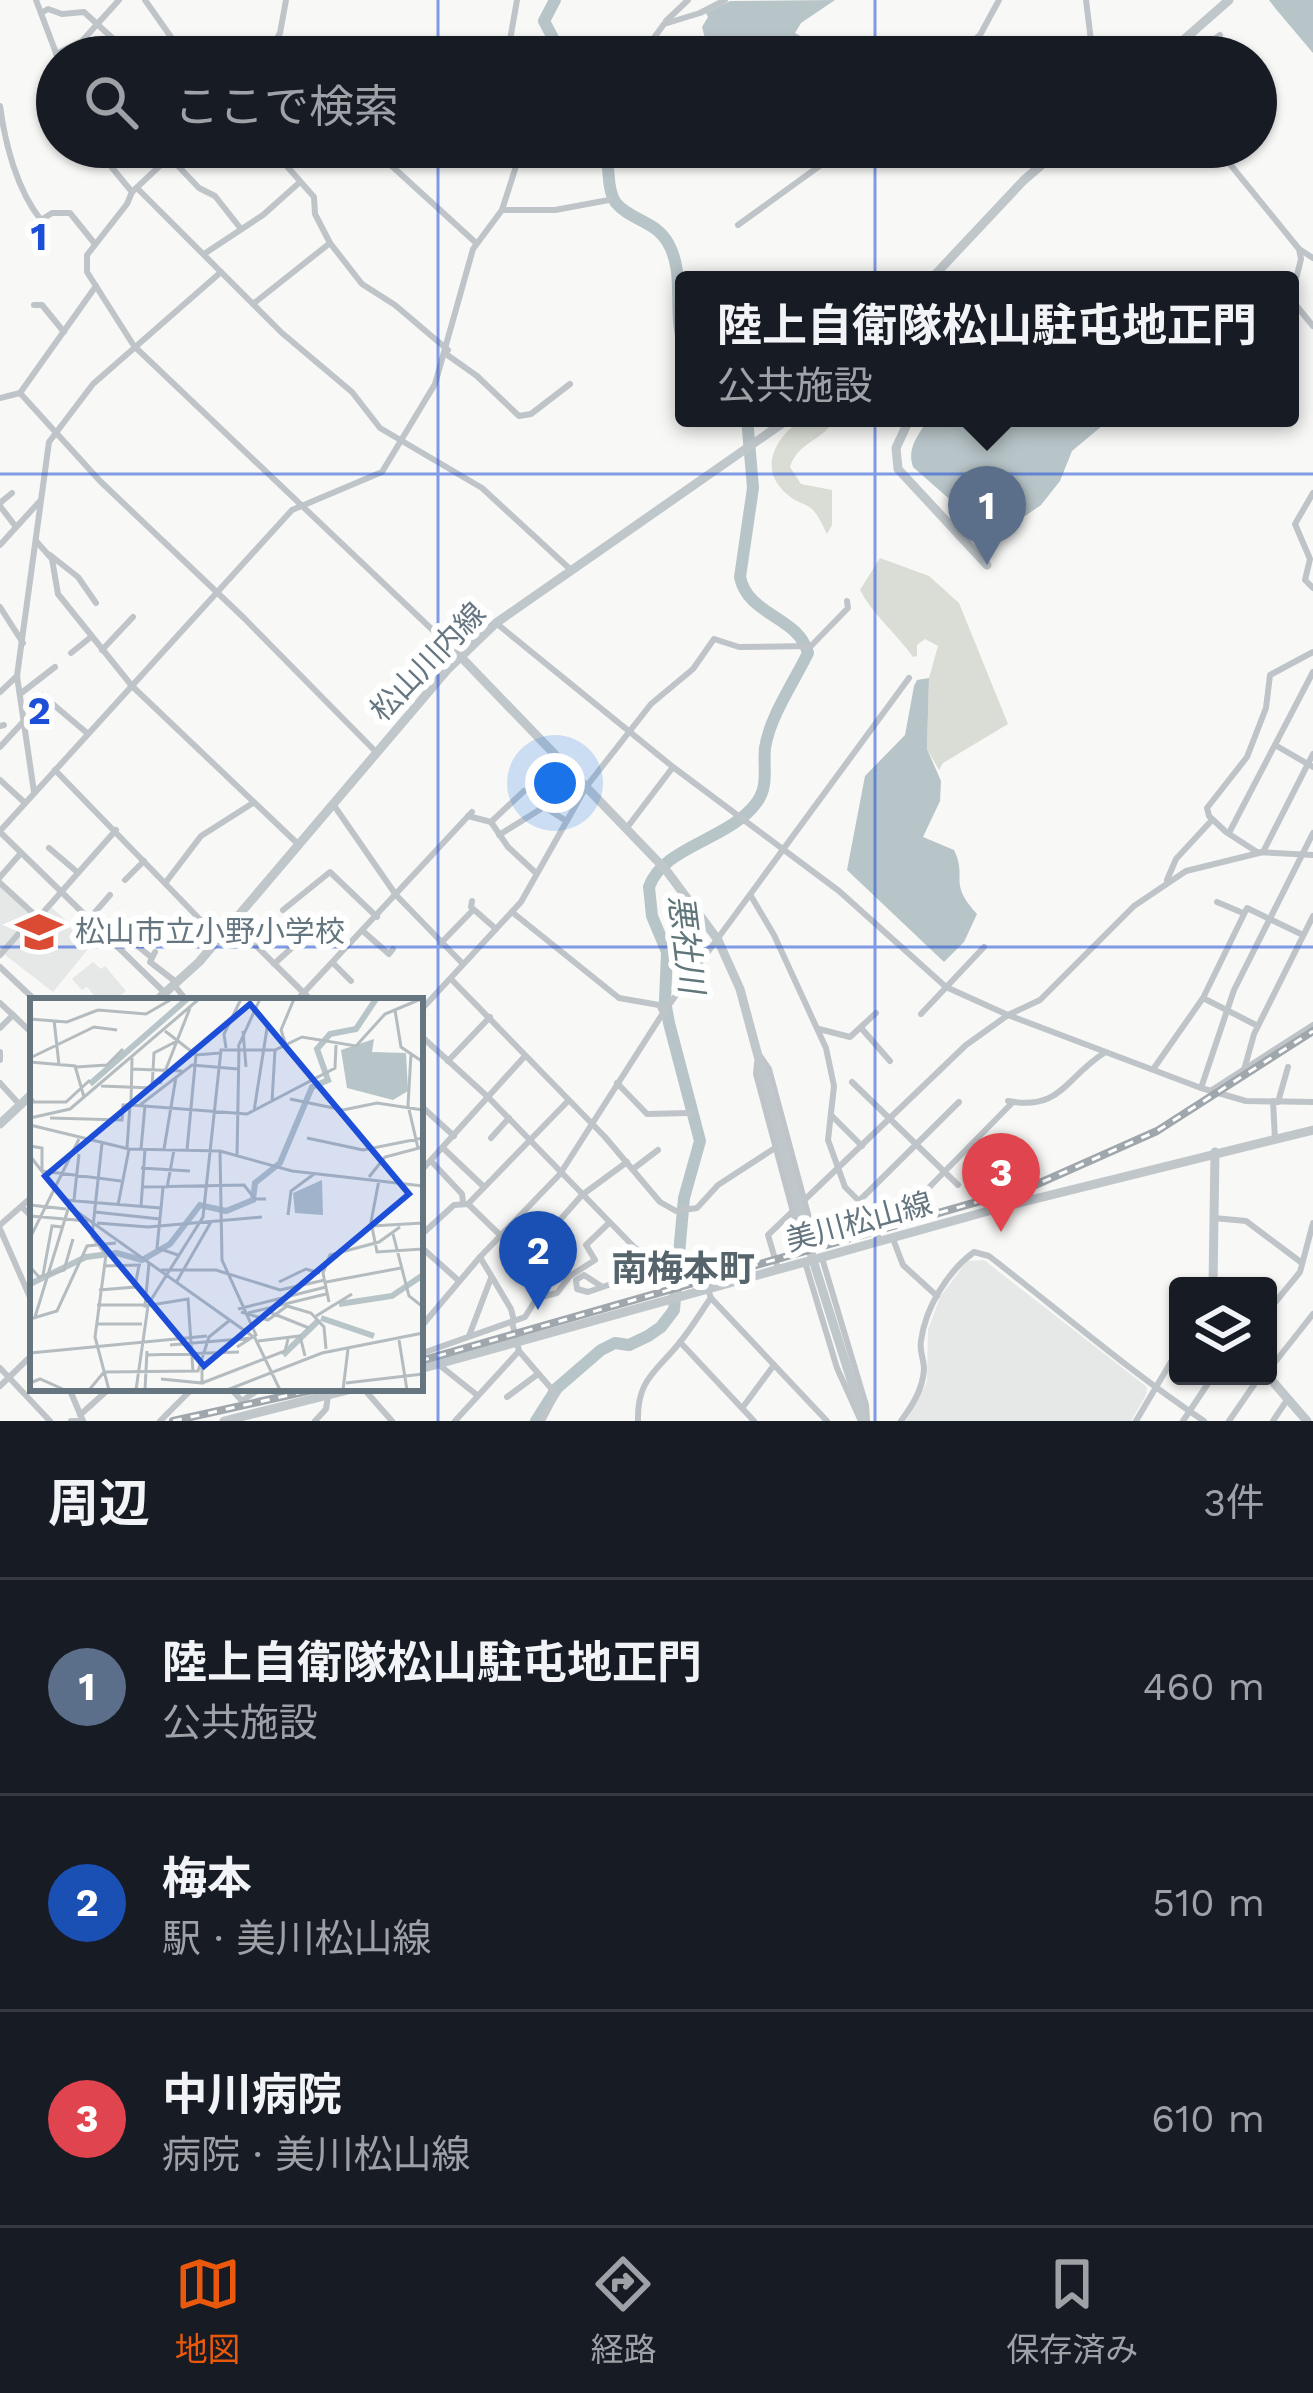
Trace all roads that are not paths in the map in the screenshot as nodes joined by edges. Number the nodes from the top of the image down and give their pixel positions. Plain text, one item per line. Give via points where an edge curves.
1 (36, 0) edge
2 (119, 0) edge
3 (286, 0) edge
4 (517, 0) edge
5 (688, 0) edge
6 (725, 0) edge
7 (999, 0) edge
8 (1086, 0) edge
9 (1229, 0) edge
10 (147, 1) edge
11 (41, 14) junction
12 (664, 24) junction
13 (98, 26) junction
14 (1220, 34) dead end
15 (50, 36) edge
16 (87, 36) edge
17 (110, 36) edge
18 (169, 36) edge
19 (279, 36) edge
20 (511, 36) edge
21 (655, 36) edge
22 (979, 36) edge
23 (1091, 36) edge
24 (1189, 36) edge
25 (1217, 36) edge
26 (0, 106) edge
27 (115, 168) edge
28 (158, 168) edge
29 (182, 168) edge
30 (288, 168) edge
31 (394, 168) edge
32 (515, 168) edge
33 (818, 168) edge
34 (1040, 168) edge
35 (1233, 168) edge
36 (300, 182) junction
37 (135, 190) junction
38 (609, 200) dead end
39 (502, 210) junction
40 (738, 225) dead end
41 (241, 230) junction
42 (330, 243) junction
43 (476, 243) junction
44 (95, 244) junction
45 (1299, 249) junction
46 (203, 254) junction
47 (1313, 257) edge
48 (939, 271) edge
49 (1298, 271) edge
50 (221, 272) junction
51 (96, 286) junction
52 (253, 304) junction
53 (34, 305) dead end
54 (64, 332) junction
55 (134, 346) junction
56 (447, 352) junction
57 (570, 384) dead end
58 (20, 393) junction
59 (0, 398) edge
60 (777, 427) edge
61 (906, 427) edge
62 (55, 435) junction
63 (404, 440) junction
64 (12, 493) dead end
65 (1313, 493) edge
66 (42, 499) junction
67 (302, 504) junction
68 (0, 505) edge
69 (16, 527) junction
70 (37, 541) junction
71 (0, 545) edge
72 (50, 555) junction
73 (987, 565) dead end
74 (571, 570) junction
75 (1313, 588) edge
76 (216, 594) junction
77 (847, 602) dead end
78 (96, 603) dead end
79 (0, 607) edge
80 (133, 617) dead end
81 (496, 623) junction
82 (91, 637) junction
83 (23, 644) junction
84 (102, 650) junction
85 (1313, 652) edge
86 (71, 653) dead end
87 (460, 657) junction
88 (55, 667) dead end
89 (1313, 672) edge
90 (17, 676) junction
91 (909, 678) dead end
92 (3, 681) edge
93 (132, 686) junction
94 (0, 692) edge
95 (20, 694) junction
96 (42, 694) dead end
97 (24, 721) junction
98 (632, 731) junction
99 (87, 734) junction
100 (1275, 746) junction
101 (0, 747) edge
102 (376, 752) junction
103 (1313, 754) edge
104 (1311, 765) edge
105 (673, 767) junction
106 (55, 770) junction
107 (0, 780) edge
108 (586, 787) junction
109 (524, 791) dead end
110 (34, 793) junction
111 (25, 803) junction
112 (253, 803) junction
113 (333, 804) junction
114 (565, 820) junction
115 (1213, 820) junction
116 (491, 822) junction
117 (626, 829) junction
118 (0, 830) edge
119 (116, 830) junction
120 (1230, 831) junction
121 (1313, 833) edge
122 (500, 835) junction
123 (298, 844) junction
124 (49, 848) dead end
125 (784, 850) junction
126 (1263, 852) junction
127 (21, 853) junction
128 (1302, 855) junction
129 (1313, 855) edge
130 (144, 860) junction
131 (76, 871) junction
132 (536, 873) junction
133 (0, 880) edge
134 (125, 880) dead end
135 (166, 882) junction
136 (1166, 884) junction
137 (62, 891) junction
138 (110, 895) dead end
139 (395, 895) junction
140 (752, 896) junction
141 (1216, 902) dead end
142 (283, 910) dead end
143 (512, 912) junction
144 (1243, 913) junction
145 (35, 915) junction
146 (1313, 916) edge
147 (321, 917) dead end
148 (377, 917) junction
149 (90, 918) junction
150 (1271, 920) junction
151 (232, 922) junction
152 (496, 929) junction
153 (364, 932) junction
154 (1303, 935) junction
155 (128, 938) dead end
156 (218, 938) junction
157 (718, 940) junction
158 (441, 943) junction
159 (296, 944) dead end
160 (348, 946) junction
161 (984, 947) dead end
162 (393, 950) dead end
163 (0, 955) edge
164 (333, 963) junction
165 (274, 964) junction
166 (463, 964) junction
167 (0, 967) edge
168 (450, 978) junction
169 (351, 981) dead end
170 (176, 985) junction
171 (946, 987) junction
172 (304, 993) junction
173 (161, 997) edge
174 (32, 998) edge
175 (186, 998) edge
176 (299, 998) edge
177 (309, 998) edge
178 (1203, 998) junction
179 (0, 1003) edge
180 (423, 1008) edge
181 (1226, 1009) junction
182 (666, 1010) junction
183 (876, 1013) dead end
184 (921, 1014) dead end
185 (13, 1015) junction
186 (1008, 1015) junction
187 (490, 1017) junction
188 (1313, 1025) edge
189 (1258, 1026) junction
190 (0, 1028) edge
191 (819, 1028) junction
192 (862, 1029) junction
193 (30, 1031) edge
194 (423, 1037) edge
195 (1105, 1052) junction
196 (758, 1053) junction
197 (525, 1056) junction
198 (448, 1061) junction
199 (890, 1061) dead end
200 (1288, 1067) dead end
201 (1154, 1068) junction
202 (1244, 1070) junction
203 (852, 1082) dead end
204 (0, 1083) edge
205 (617, 1083) junction
206 (1201, 1088) junction
207 (1212, 1090) junction
208 (30, 1096) edge
209 (488, 1097) junction
210 (568, 1101) junction
211 (1276, 1101) junction
212 (958, 1102) dead end
213 (1313, 1102) edge
214 (20, 1105) junction
215 (423, 1108) edge
216 (690, 1113) dead end
217 (831, 1115) junction
218 (508, 1118) junction
219 (890, 1119) junction
220 (0, 1124) edge
221 (591, 1124) junction
222 (1313, 1130) edge
223 (454, 1136) junction
224 (491, 1138) dead end
225 (1275, 1139) junction
226 (527, 1140) junction
227 (916, 1144) junction
228 (862, 1146) junction
229 (443, 1148) junction
230 (776, 1148) junction
231 (658, 1150) dead end
232 (1216, 1152) junction
233 (431, 1161) junction
234 (630, 1166) junction
235 (841, 1167) junction
236 (423, 1169) edge
237 (944, 1172) junction
238 (560, 1174) junction
239 (958, 1185) dead end
240 (484, 1187) junction
241 (582, 1195) junction
242 (801, 1198) junction
243 (30, 1199) edge
244 (859, 1201) junction
245 (465, 1203) junction
246 (22, 1207) junction
247 (792, 1208) junction
248 (30, 1215) edge
249 (518, 1218) junction
250 (1214, 1218) junction
251 (609, 1223) junction
252 (1313, 1223) edge
253 (812, 1226) junction
254 (0, 1227) edge
255 (875, 1228) junction
256 (798, 1230) junction
257 (423, 1234) edge
258 (500, 1235) junction
259 (893, 1238) junction
260 (542, 1240) junction
261 (880, 1241) junction
262 (816, 1244) dead end
263 (423, 1249) edge
264 (803, 1249) dead end
265 (480, 1256) junction
266 (822, 1258) junction
267 (666, 1261) junction
268 (806, 1262) junction
269 (1301, 1263) junction
270 (778, 1269) junction
271 (1213, 1277) edge
272 (491, 1278) junction
273 (567, 1280) junction
274 (459, 1281) junction
275 (601, 1286) dead end
276 (706, 1292) junction
277 (937, 1296) junction
278 (30, 1297) edge
279 (1277, 1300) edge
280 (1311, 1320) edge
281 (513, 1322) junction
282 (423, 1324) edge
283 (468, 1338) junction
284 (680, 1342) junction
285 (518, 1346) junction
286 (423, 1353) edge
287 (30, 1357) edge
288 (1277, 1360) edge
289 (438, 1364) junction
290 (774, 1365) junction
291 (1169, 1366) edge
292 (0, 1368) edge
293 (423, 1368) edge
294 (539, 1373) junction
295 (9, 1377) junction
296 (1207, 1385) edge
297 (1256, 1385) edge
298 (1276, 1385) edge
299 (0, 1386) edge
300 (1156, 1389) junction
301 (70, 1391) edge
302 (107, 1391) edge
303 (190, 1391) edge
304 (233, 1391) edge
305 (258, 1391) edge
306 (348, 1391) edge
307 (363, 1391) edge
308 (328, 1396) junction
309 (478, 1396) junction
310 (507, 1397) dead end
311 (1288, 1397) junction
312 (743, 1407) junction
313 (1190, 1412) junction
314 (82, 1419) edge
315 (50, 1421) edge
316 (70, 1421) edge
317 (160, 1421) edge
318 (224, 1421) edge
319 (315, 1421) edge
320 (392, 1421) edge
321 (455, 1421) edge
322 (542, 1421) edge
323 (638, 1421) edge
324 (754, 1421) edge
325 (827, 1421) edge
326 (864, 1421) edge
327 (901, 1421) edge
328 (1136, 1421) edge
329 (1184, 1421) edge
330 (1204, 1421) edge
331 (1228, 1421) edge
332 (1273, 1421) edge
333 (1307, 1421) edge

1 - 11 street
2 - 13 street
3 - 19 street
4 - 20 street
5 - 12 street
6 - 12 street
7 - 22 street
8 - 23 street
9 - 24 main road
10 - 18 street
11 - 13 street via 81,11
11 - 15 street
12 - 21 street
13 - 16 street
13 - 17 street
14 - 25 street
26 - 44 street via 32,209 40,220 70,213
27 - 37 street
28 - 37 street
29 - 41 street
30 - 36 street
31 - 43 street
32 - 39 street
33 - 40 street
34 - 48 main road
35 - 45 street
36 - 41 street
36 - 42 street
37 - 44 street
37 - 46 street
38 - 39 street
39 - 43 street
41 - 46 street
42 - 52 street
42 - 56 street via 371,292
43 - 56 street
44 - 51 street via 87,272
45 - 47 street
45 - 49 street
46 - 50 street
50 - 52 street
50 - 55 street
51 - 54 street
51 - 55 street
52 - 63 street via 352,392 380,428
53 - 54 street
54 - 58 street
55 - 62 street
55 - 67 street
56 - 57 street via 519,416
56 - 63 street
58 - 59 street
58 - 62 street
60 - 74 main road, 松山川内線
61 - 73 main road via 898,470
62 - 66 street
62 - 76 street
63 - 67 street via 372,479
63 - 74 street via 482,488
64 - 68 street
65 - 75 street via 1295,524
66 - 69 street
66 - 70 street
67 - 76 street
67 - 87 street
68 - 69 street
69 - 71 street
70 - 72 street
70 - 83 street
72 - 78 street
72 - 82 street via 58,594
74 - 81 main road, 松山川内線
76 - 93 street
76 - 102 street
77 - 98 street via 807,647 714,639
79 - 83 street
80 - 84 street
81 - 87 main road, 松山川内線
81 - 98 street
82 - 84 street
82 - 86 street
83 - 90 street
84 - 93 street
85 - 115 street via 1270,675 1247,757 1207,808
87 - 102 main road, 松山川内線
87 - 108 main road
88 - 95 street
89 - 100 street
90 - 92 street
90 - 95 street
91 - 125 street
92 - 94 street
93 - 99 street
93 - 112 street
95 - 97 street
96 - 99 street
97 - 101 street
97 - 110 street
98 - 105 street
98 - 108 street
99 - 106 street
100 - 104 street
100 - 120 street
102 - 113 main road, 松山川内線
103 - 104 street
104 - 126 street
105 - 117 street
105 - 125 street
106 - 110 street
106 - 119 street
107 - 111 street
108 - 114 street
108 - 117 main road
109 - 116 street
110 - 111 street
111 - 118 street
112 - 123 street
112 - 135 street via 201,836
113 - 123 main road, 松山川内線
113 - 139 street
114 - 122 street via 544,807
114 - 132 street
115 - 120 street
115 - 136 street via 1175,859
116 - 122 street
116 - 139 street via 470,814
117 - 157 main road
118 - 127 street
119 - 130 street
119 - 131 street
120 - 126 street
121 - 128 street
122 - 132 street
123 - 151 main road, 松山川内線
124 - 131 street
125 - 140 street
125 - 171 street
126 - 128 street
126 - 136 street via 1186,871
127 - 133 street
127 - 137 street
128 - 129 street
128 - 150 street
130 - 134 street
130 - 135 street
131 - 137 street
132 - 143 street
133 - 145 street
135 - 156 street
136 - 186 street via 1040,1000
137 - 145 street
137 - 149 street
138 - 149 street
139 - 148 street
139 - 158 street
140 - 157 street
140 - 191 street
141 - 144 street
142 - 148 street via 330,872
143 - 152 street
143 - 182 street via 619,998
144 - 150 street
144 - 178 street
145 - 163 street
146 - 154 street
147 - 160 street
148 - 153 street
149 - 173 street
150 - 154 street
150 - 181 street
151 - 156 main road, 松山川内線
151 - 165 street
152 - 158 street via 473,905
152 - 166 street
153 - 160 street
153 - 162 street
154 - 189 street
155 - 170 street via 153,954 150,962
156 - 170 main road, 松山川内線
157 - 182 street
157 - 196 main road
158 - 166 street
159 - 165 street
160 - 164 street
161 - 171 street
164 - 169 street
164 - 172 street
165 - 172 street
166 - 168 street
167 - 174 street
168 - 180 street
168 - 187 street
170 - 173 main road, 松山川内線
170 - 175 street
171 - 184 street
171 - 186 street
172 - 176 street
172 - 177 street
178 - 181 street
178 - 201 street
179 - 185 street
181 - 189 street
181 - 206 street
182 - 205 street
183 - 192 street
185 - 190 street
185 - 193 street
186 - 195 street
186 - 219 street
187 - 197 street
187 - 198 street
188 - 202 street
189 - 202 street
191 - 192 street via 850,1037
191 - 217 street via 834,1086
192 - 199 street
194 - 198 street
195 - 201 street
195 - 237 street via 1054,1098 1010,1102
196 - 230 street
196 - 242 main road
197 - 209 street
197 - 210 street
198 - 209 street
200 - 211 street
201 - 206 street
202 - 207 street
203 - 219 street
204 - 214 street
205 - 216 street via 647,1114
205 - 221 street
206 - 207 street
207 - 211 street
208 - 214 main road
209 - 218 street
209 - 223 street
210 - 221 street
210 - 226 street
211 - 213 street
211 - 225 street
212 - 227 street
214 - 220 main road
215 - 223 street
217 - 228 street
217 - 235 street via 829,1140
218 - 224 street
218 - 226 street
219 - 227 street
219 - 228 street
221 - 234 street
221 - 238 street
222 - 225 main road, 美川松山線
223 - 229 street
225 - 232 main road, 美川松山線
226 - 238 street
226 - 240 street
227 - 237 street
227 - 244 street
228 - 235 street
229 - 233 street
229 - 240 street
230 - 234 street via 686,1212 660,1202
230 - 247 street
231 - 234 street
232 - 250 main road
232 - 259 main road, 美川松山線
233 - 236 street
233 - 245 street
234 - 241 street
235 - 242 street
235 - 244 street
237 - 239 street
237 - 255 street via 896,1221
238 - 241 street
238 - 249 street
240 - 245 street
241 - 251 street
241 - 260 street
242 - 247 street
242 - 253 street
242 - 326 main road
243 - 246 street
244 - 255 street
245 - 257 street
245 - 258 street
246 - 248 street
246 - 254 street
247 - 256 street
247 - 270 street via 768,1234
249 - 258 street
249 - 260 street
250 - 269 street via 1246,1220
250 - 271 main road
251 - 267 street via 642,1254
251 - 273 street via 586,1245 595,1260
252 - 269 street
253 - 256 street
253 - 262 street
254 - 278 street
255 - 261 street
256 - 264 street
258 - 265 street
259 - 261 main road, 美川松山線
259 - 277 street via 903,1265
260 - 273 street via 537,1246
261 - 266 main road, 美川松山線
263 - 274 street
265 - 272 street
265 - 274 street
266 - 268 main road, 美川松山線
266 - 326 street
267 - 275 street
267 - 276 street via 684,1267
268 - 270 main road, 美川松山線
268 - 326 street via 837,1368
269 - 279 street
270 - 276 main road, 美川松山線
272 - 281 street
272 - 283 street
273 - 281 street
274 - 282 street
276 - 284 street
276 - 285 main road, 美川松山線
276 - 290 street
277 - 300 street via 965,1258 989,1256
277 - 327 street via 920,1342 918,1396
280 - 288 street
281 - 283 street
281 - 285 street
283 - 286 street
284 - 312 street
284 - 323 street via 644,1386
285 - 289 main road, 美川松山線
285 - 294 street
285 - 309 street
287 - 295 street
289 - 293 main road, 美川松山線
289 - 309 street
290 - 312 street
290 - 325 street
291 - 300 street
292 - 295 street
294 - 310 street
294 - 322 street via 553,1391
295 - 299 street
295 - 315 street
296 - 313 street
297 - 331 street
298 - 311 main road
300 - 313 street
300 - 328 street
301 - 314 street
302 - 314 street
303 - 317 street
304 - 305 street via 242,1401
306 - 308 main road
307 - 320 street
308 - 318 main road
308 - 319 street
309 - 321 street
311 - 332 street
311 - 333 main road
312 - 324 street
313 - 329 street
313 - 330 street
314 - 316 street

